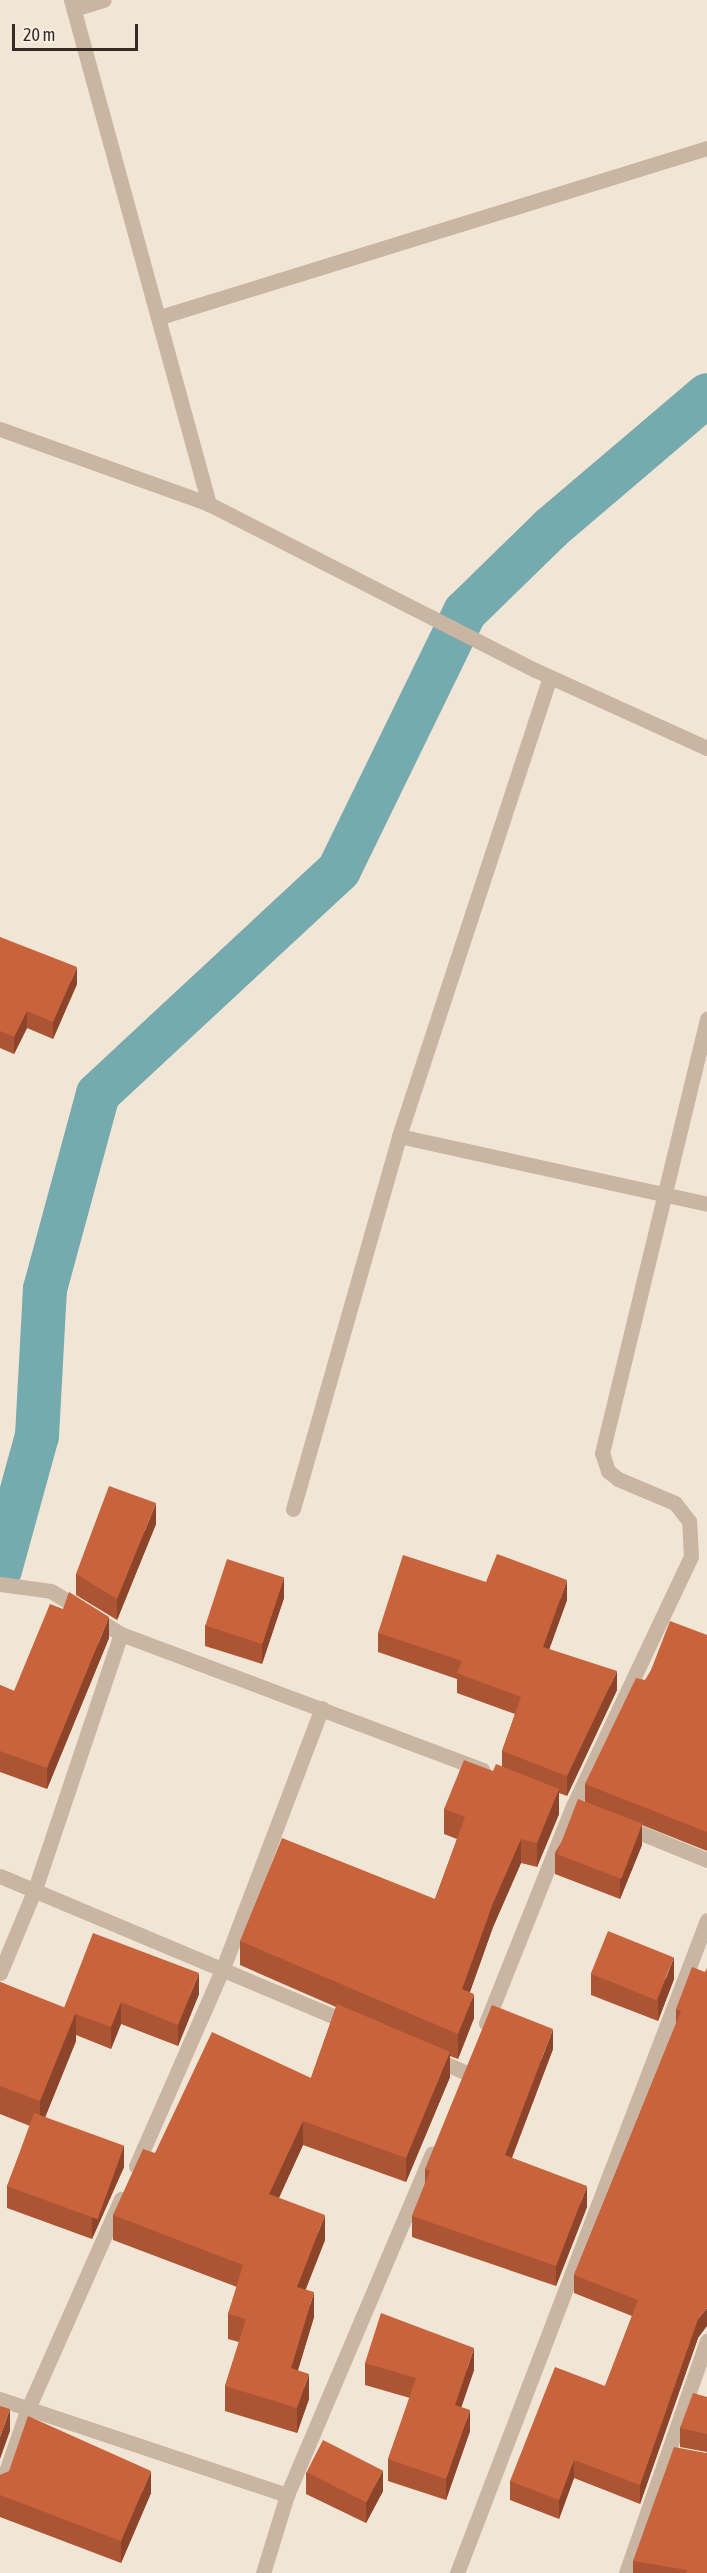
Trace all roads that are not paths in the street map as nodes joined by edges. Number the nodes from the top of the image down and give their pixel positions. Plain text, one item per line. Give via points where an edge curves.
1 (104, 0) edge
2 (72, 4) edge
3 (707, 148) edge
4 (160, 317) junction
5 (0, 429) edge
6 (209, 504) junction
7 (550, 677) junction
8 (707, 748) edge
9 (707, 1017) edge
10 (399, 1136) junction
11 (661, 1196) junction
12 (707, 1204) edge
13 (293, 1509) dead end
14 (0, 1584) edge
15 (121, 1634) junction
16 (322, 1708) junction
17 (497, 1776) edge
18 (552, 1797) edge
19 (573, 1806) junction
20 (707, 1860) edge
21 (0, 1875) edge
22 (35, 1889) junction
23 (707, 1920) edge
24 (223, 1968) junction
25 (0, 1973) edge
26 (371, 2032) edge
27 (479, 2039) edge
28 (413, 2050) edge
29 (457, 2094) edge
30 (438, 2138) edge
31 (707, 2341) edge
32 (0, 2399) edge
33 (27, 2411) junction
34 (665, 2454) junction
35 (686, 2458) edge
36 (0, 2489) edge
37 (286, 2495) junction
38 (263, 2573) edge
39 (457, 2573) edge
40 (626, 2573) edge

1 - 2 street
2 - 4 street
3 - 4 street
4 - 6 street
5 - 6 street
6 - 7 street
7 - 8 street
7 - 10 street
9 - 11 street
10 - 11 street
10 - 13 street
11 - 12 street
11 - 19 street via 602,1453 608,1471 618,1479 675,1503 689,1521 693,1541
14 - 15 street via 51,1591
15 - 16 street
15 - 22 street
16 - 17 street
16 - 24 street
18 - 19 street
19 - 20 street
19 - 27 street
21 - 22 street
22 - 24 street
22 - 25 street
23 - 39 street
24 - 26 street
24 - 33 street
28 - 29 street via 468,2067
30 - 37 street
31 - 34 street
32 - 33 street
33 - 36 street
33 - 37 street
34 - 35 street
34 - 40 street
37 - 38 street

